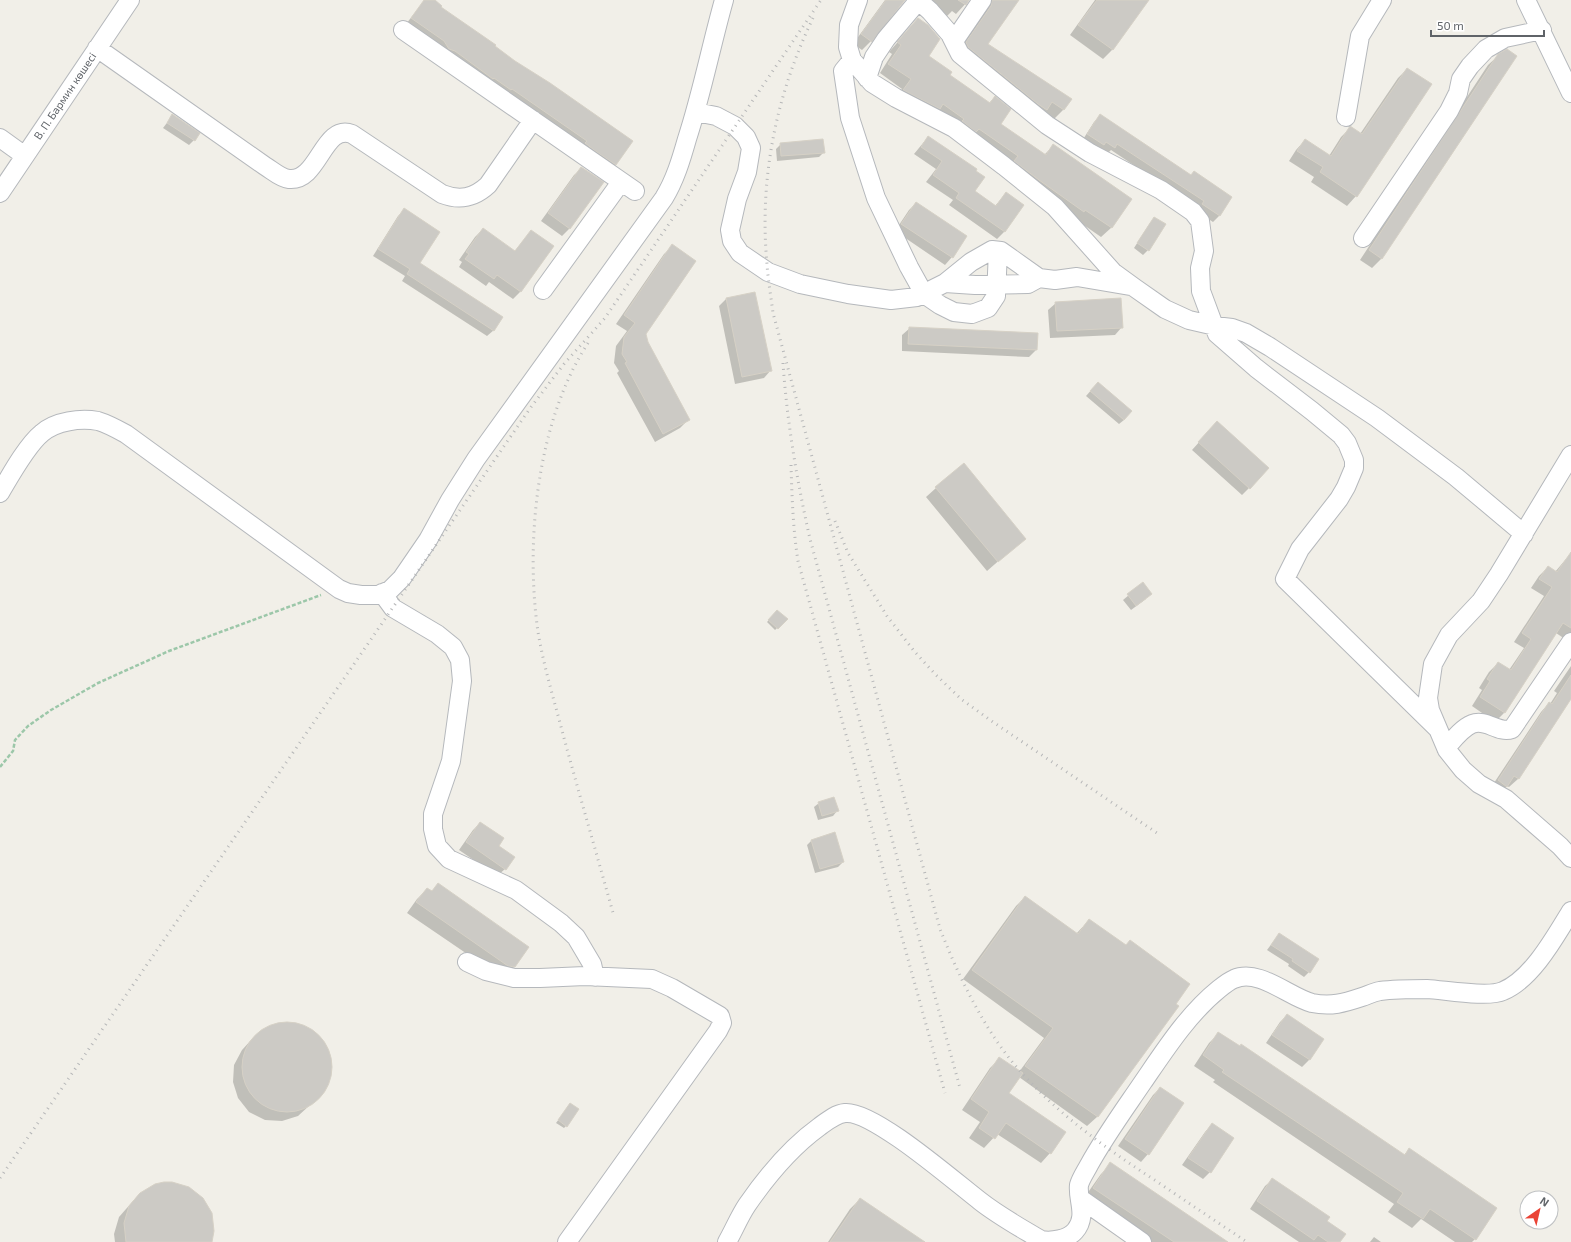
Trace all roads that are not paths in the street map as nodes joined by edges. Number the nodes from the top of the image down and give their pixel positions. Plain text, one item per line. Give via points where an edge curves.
1 (130, 0) edge
2 (724, 0) edge
3 (858, 0) edge
4 (982, 0) edge
5 (1382, 0) edge
6 (1526, 0) edge
7 (919, 1) edge
8 (403, 30) dead end
9 (1542, 30) junction
10 (954, 41) junction
11 (97, 48) junction
12 (852, 60) junction
13 (867, 78) junction
14 (1571, 93) edge
15 (696, 112) junction
16 (1346, 117) dead end
17 (533, 120) junction
18 (0, 138) edge
19 (25, 156) junction
20 (0, 193) edge
21 (1363, 238) dead end
22 (998, 251) junction
23 (1039, 278) junction
24 (945, 283) junction
25 (997, 284) junction
26 (1131, 286) junction
27 (543, 290) dead end
28 (924, 294) junction
29 (1215, 326) junction
30 (1571, 455) edge
31 (0, 493) edge
32 (1524, 534) junction
33 (382, 593) junction
34 (1571, 642) edge
35 (1438, 729) junction
36 (1446, 748) junction
37 (1571, 858) edge
38 (1571, 911) edge
39 (468, 962) dead end
40 (595, 977) junction
41 (1081, 1199) junction
42 (567, 1242) edge
43 (727, 1242) edge
44 (1142, 1242) edge

1 - 11 street, В. П. Бармин көшесі
2 - 15 street
3 - 12 street via 849,24 848,47
4 - 10 street
5 - 16 street via 1360,36
6 - 9 street
7 - 10 street via 940,21
7 - 13 street via 886,39 874,57
8 - 17 street
9 - 14 street
9 - 21 street via 1505,38 1486,49 1470,66 1461,79 1458,93 1449,111
10 - 29 street via 960,54 1047,125 1090,153 1161,190 1193,212 1200,221 1204,251 1200,268 1201,291
11 - 17 street via 265,166 289,179 299,178 306,173 333,138 339,132 346,131 442,194 450,197 470,197 488,185
11 - 19 street, В. П. Бармин көшесі
12 - 13 street
12 - 28 street via 843,71 850,118 876,198
13 - 26 street via 896,98 954,128 1004,166 1055,207 1114,272
15 - 28 street via 716,116 735,126 746,137 751,148 747,172 736,199 730,230 732,241 740,253 768,272 800,284 891,300
15 - 33 street via 673,184 664,198 476,459 428,540 402,578 390,590
17 - 27 street via 628,186
18 - 19 street
19 - 20 street, В. П. Бармин көшесі
22 - 23 street
22 - 24 street via 992,250 971,262
22 - 25 street
23 - 25 street via 1028,284
23 - 26 street via 1056,280 1077,277
24 - 25 street
24 - 28 street
25 - 28 street via 996,296 988,308 972,314 954,312
26 - 29 street via 1165,309 1190,320
29 - 32 street via 1246,333 1377,418 1456,477
29 - 35 street via 1217,334 1234,350 1341,435 1352,451 1354,468 1346,487 1300,550 1285,579
30 - 32 street
31 - 33 street via 12,472 42,433 69,421 97,421 126,434 339,589 361,595
32 - 35 street via 1481,601 1449,635 1433,664 1428,698
33 - 40 street via 393,608 437,634 453,647 460,660 462,681 451,761 433,814 437,846 449,859 516,890 561,923 576,937 592,964
34 - 36 street via 1512,729 1503,730 1484,722 1471,724
35 - 36 street
36 - 37 street via 1463,770 1479,784 1506,799
38 - 41 street via 1533,968 1502,992 1427,989 1378,991 1332,1006 1312,1003 1280,987 1249,977 1236,978 1217,991 1191,1017 1158,1060 1100,1144 1080,1184
39 - 40 street via 486,971 514,978
40 - 42 street via 652,979 720,1016 722,1023
41 - 43 street via 1082,1210 1075,1231 1065,1238 1047,1242 981,1202 952,1177 884,1128 856,1113 845,1113 836,1115 808,1135 777,1165 747,1206
41 - 44 street

